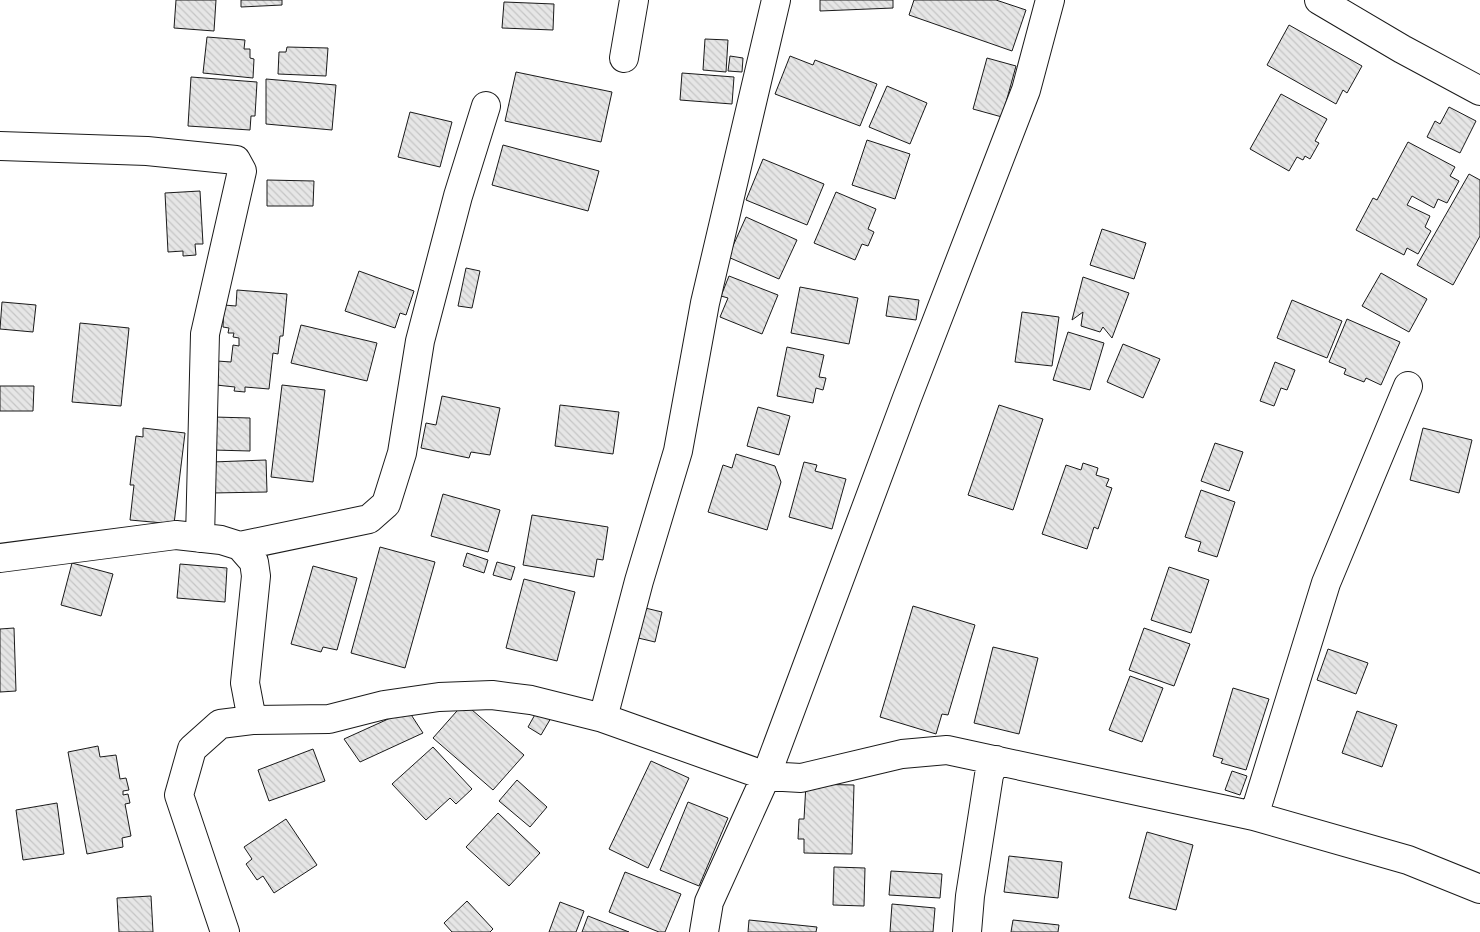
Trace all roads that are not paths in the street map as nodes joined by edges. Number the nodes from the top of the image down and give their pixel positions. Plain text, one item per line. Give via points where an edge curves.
1 (634, 0) edge
2 (776, 0) edge
3 (1050, 0) edge
4 (1319, 0) edge
5 (624, 58) dead end
6 (1480, 91) edge
7 (486, 106) dead end
8 (0, 146) edge
9 (1408, 386) dead end
10 (200, 538) junction
11 (240, 546) junction
12 (0, 558) edge
13 (603, 718) junction
14 (252, 720) junction
15 (996, 760) junction
16 (766, 776) junction
17 (1254, 816) junction
18 (1480, 889) edge
19 (225, 932) edge
20 (704, 932) edge
21 (967, 932) edge

1 - 5 street
2 - 13 street via 710,284 678,451
3 - 16 street via 1026,90
4 - 6 street
7 - 11 street via 458,196 420,340 402,453 386,504 369,519
8 - 10 street via 146,151 236,160 242,171 205,334
9 - 17 street via 1326,583
10 - 11 street
10 - 12 street via 176,535
11 - 14 street via 254,562 256,576 245,683
13 - 14 street via 532,700 492,695 402,702 330,719
13 - 16 street
14 - 19 street via 220,724 192,749 180,795
15 - 16 street via 947,750 902,754 800,778
15 - 17 street
15 - 21 street via 989,775
16 - 20 street via 709,902
17 - 18 street via 1408,860

